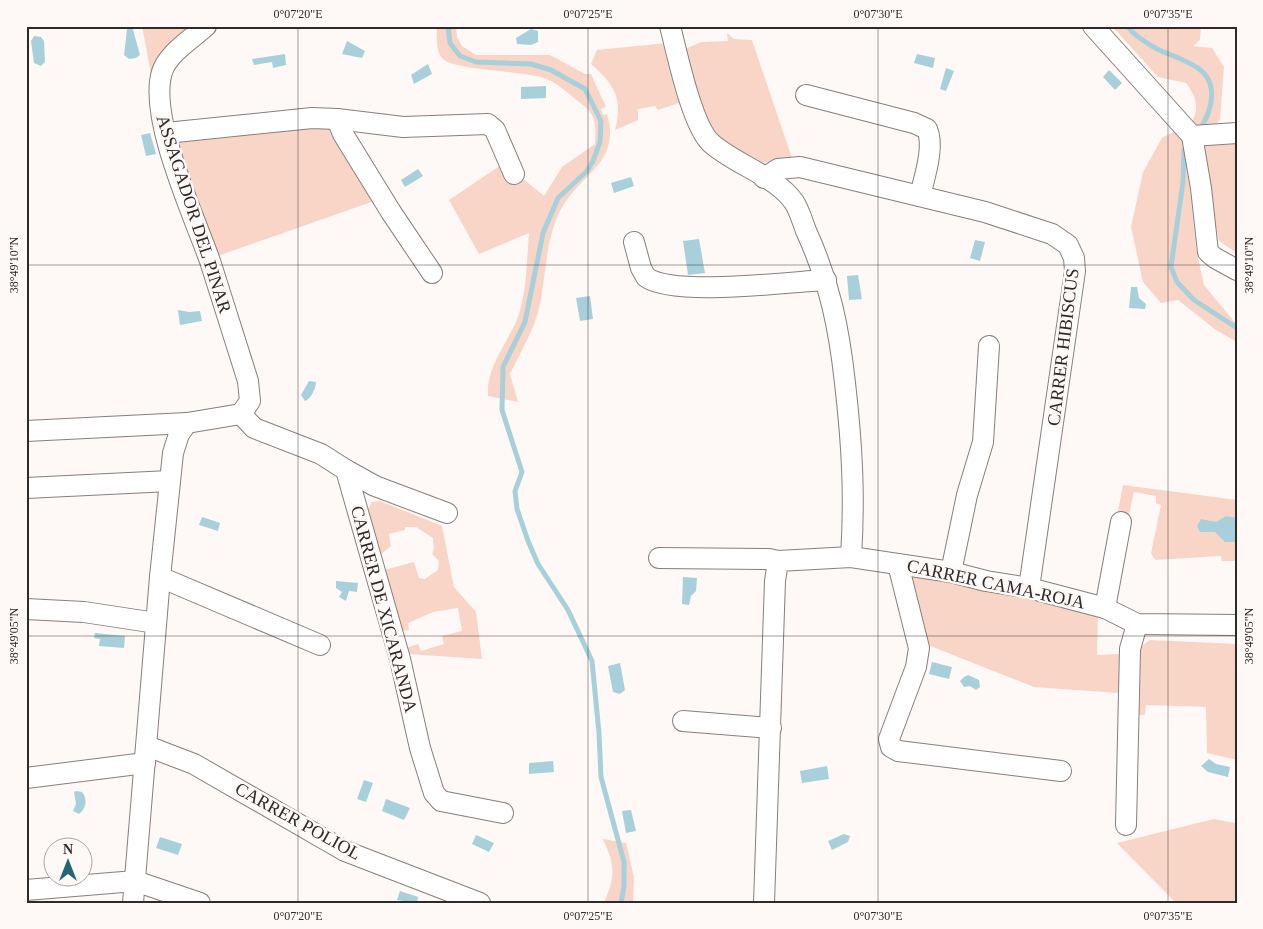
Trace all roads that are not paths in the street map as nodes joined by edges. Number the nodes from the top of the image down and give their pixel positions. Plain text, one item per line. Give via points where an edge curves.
1 (206, 26) edge
2 (670, 26) edge
3 (1093, 26) edge
4 (806, 96) dead end
5 (337, 120) junction
6 (166, 133) junction
7 (1237, 134) edge
8 (1192, 136) junction
9 (514, 174) dead end
10 (764, 178) junction
11 (920, 196) junction
12 (634, 242) dead end
13 (1237, 270) edge
14 (432, 273) dead end
15 (826, 280) junction
16 (989, 346) dead end
17 (241, 414) junction
18 (187, 423) junction
19 (26, 431) edge
20 (346, 470) junction
21 (170, 480) junction
22 (26, 488) edge
23 (447, 513) dead end
24 (1121, 522) dead end
25 (851, 556) junction
26 (659, 558) dead end
27 (778, 561) junction
28 (898, 564) junction
29 (951, 572) junction
30 (160, 577) junction
31 (1030, 588) junction
32 (1105, 608) junction
33 (28, 612) edge
34 (156, 623) junction
35 (1137, 624) junction
36 (1237, 625) edge
37 (320, 645) dead end
38 (683, 721) dead end
39 (771, 728) junction
40 (146, 755) junction
41 (1061, 771) dead end
42 (26, 778) edge
43 (503, 813) dead end
44 (1126, 825) dead end
45 (135, 881) junction
46 (26, 890) edge
47 (133, 903) edge
48 (200, 903) edge
49 (480, 903) edge
50 (764, 903) edge

1 - 6 street, ASSAGADOR DEL PINAR via 172,56 163,69 158,100
2 - 10 street via 701,131 718,149
3 - 8 street
4 - 11 street via 914,123 926,129 928,148
5 - 6 street via 312,118
5 - 9 street via 403,127 488,124 495,130
5 - 14 street via 391,212
6 - 17 street, ASSAGADOR DEL PINAR via 248,381 250,401
7 - 8 street
8 - 13 street via 1208,252
10 - 11 street, CARRER HIBISCUS via 778,169 800,168
10 - 15 street via 794,202
11 - 31 street, CARRER HIBISCUS via 985,212 1052,234 1068,245 1074,258
12 - 15 street via 646,277 671,286
15 - 25 street via 839,335 852,434
16 - 29 street via 983,442 967,495
17 - 18 street
17 - 20 street via 254,428 321,454
18 - 19 street
18 - 21 street via 175,447
20 - 23 street via 375,486
20 - 43 street, CARRER DE XICARANDA via 434,793 441,801
21 - 22 street
21 - 30 street
24 - 32 street
25 - 27 street, CARRER CAMA-ROJA
25 - 28 street, CARRER CAMA-ROJA
26 - 27 street, CARRER CAMA-ROJA
27 - 39 street
28 - 29 street, CARRER CAMA-ROJA
28 - 41 street via 920,648 889,739 891,747 898,751
29 - 31 street, CARRER CAMA-ROJA
30 - 34 street
30 - 37 street
31 - 32 street, CARRER CAMA-ROJA
32 - 35 street, CARRER CAMA-ROJA
33 - 34 street via 84,612
34 - 40 street
35 - 36 street, CARRER CAMA-ROJA
35 - 44 street via 1130,649
38 - 39 street
39 - 50 street
40 - 42 street
40 - 45 street
40 - 49 street, CARRER POLIOL via 194,764 345,851
45 - 46 street
45 - 47 street
45 - 48 street

